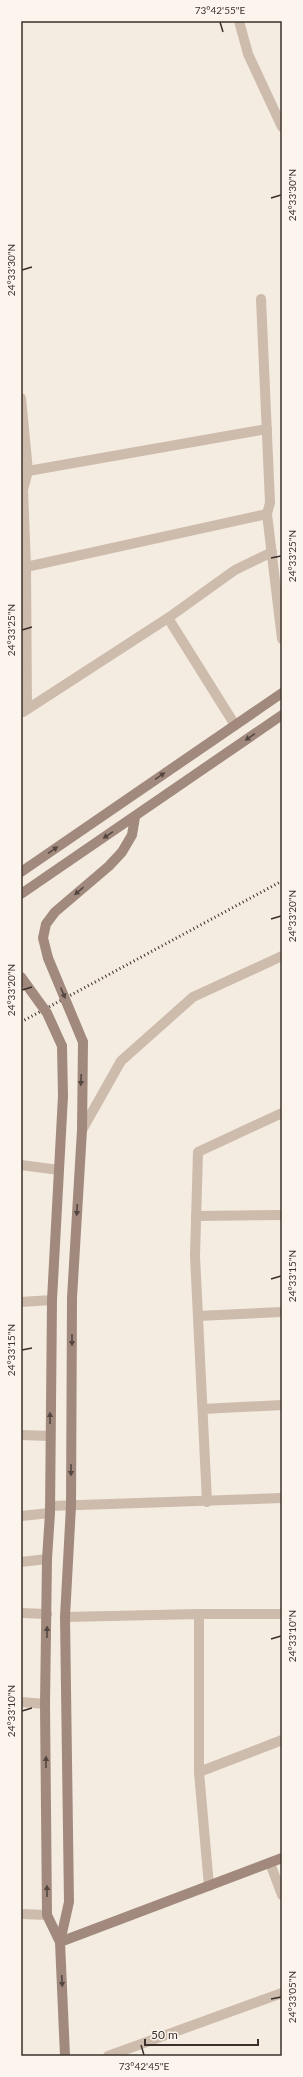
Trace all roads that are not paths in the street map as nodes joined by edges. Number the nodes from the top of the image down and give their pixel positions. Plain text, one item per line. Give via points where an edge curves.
1 (239, 21) edge
2 (282, 127) edge
3 (262, 299) dead end
4 (21, 398) edge
5 (267, 429) junction
6 (28, 471) junction
7 (267, 514) junction
8 (272, 552) junction
9 (26, 566) junction
10 (168, 618) junction
11 (282, 639) edge
12 (282, 693) edge
13 (24, 711) edge
14 (282, 715) edge
15 (236, 725) junction
16 (135, 817) junction
17 (21, 872) edge
18 (21, 894) edge
19 (282, 956) edge
20 (21, 977) edge
21 (282, 1113) edge
22 (82, 1130) junction
23 (21, 1165) edge
24 (59, 1170) junction
25 (282, 1215) edge
26 (196, 1216) junction
27 (52, 1300) junction
28 (21, 1302) edge
29 (282, 1312) edge
30 (198, 1316) junction
31 (282, 1405) edge
32 (203, 1409) junction
33 (21, 1436) edge
34 (50, 1436) junction
35 (282, 1498) edge
36 (207, 1502) junction
37 (71, 1506) junction
38 (50, 1510) junction
39 (21, 1516) edge
40 (47, 1559) junction
41 (21, 1562) edge
42 (21, 1613) edge
43 (47, 1614) junction
44 (199, 1614) junction
45 (282, 1614) edge
46 (65, 1617) junction
47 (21, 1702) edge
48 (46, 1704) junction
49 (282, 1740) edge
50 (199, 1772) junction
51 (282, 1858) edge
52 (270, 1863) junction
53 (209, 1886) junction
54 (282, 1895) edge
55 (21, 1914) edge
56 (47, 1915) junction
57 (60, 1942) junction
58 (282, 1993) edge
59 (65, 2056) edge
60 (108, 2056) edge

1 - 2 street via 248,54
3 - 5 street
4 - 6 street
5 - 6 street
5 - 7 street via 270,503
6 - 9 street via 24,490
7 - 8 street
7 - 9 street
8 - 10 street via 235,570
8 - 11 street
9 - 13 street
10 - 13 street
10 - 15 street
12 - 15 street
14 -> 16 street
17 -> 15 street
16 -> 18 street
16 -> 22 street, bridge via 132,835 122,852 54,912 46,924 43,938 48,958 83,1042
19 - 22 street via 193,997 121,1061
20 - 24 street, bridge via 47,1013 62,1046 63,1096
21 - 26 street via 198,1152
22 -> 37 street via 72,1298
23 - 24 street
24 - 27 street
25 - 26 street
26 - 30 street
27 - 28 street
34 -> 27 street
29 - 30 street
30 - 32 street
31 - 32 street
32 - 36 street
33 - 34 street
34 - 38 street
35 - 36 street
36 - 37 street
37 - 38 street
37 - 46 street
38 - 39 street
38 - 40 street
40 - 41 street
40 - 43 street
42 - 43 street
48 -> 43 street
44 - 45 street
44 - 46 street
44 - 50 street
46 - 57 street via 69,1902
47 - 48 street
56 -> 48 street
49 - 50 street
50 - 53 street
51 - 52 street
52 - 53 street
52 - 54 street
53 - 57 street
55 - 56 street
56 - 57 street
57 -> 59 street
58 - 60 street

